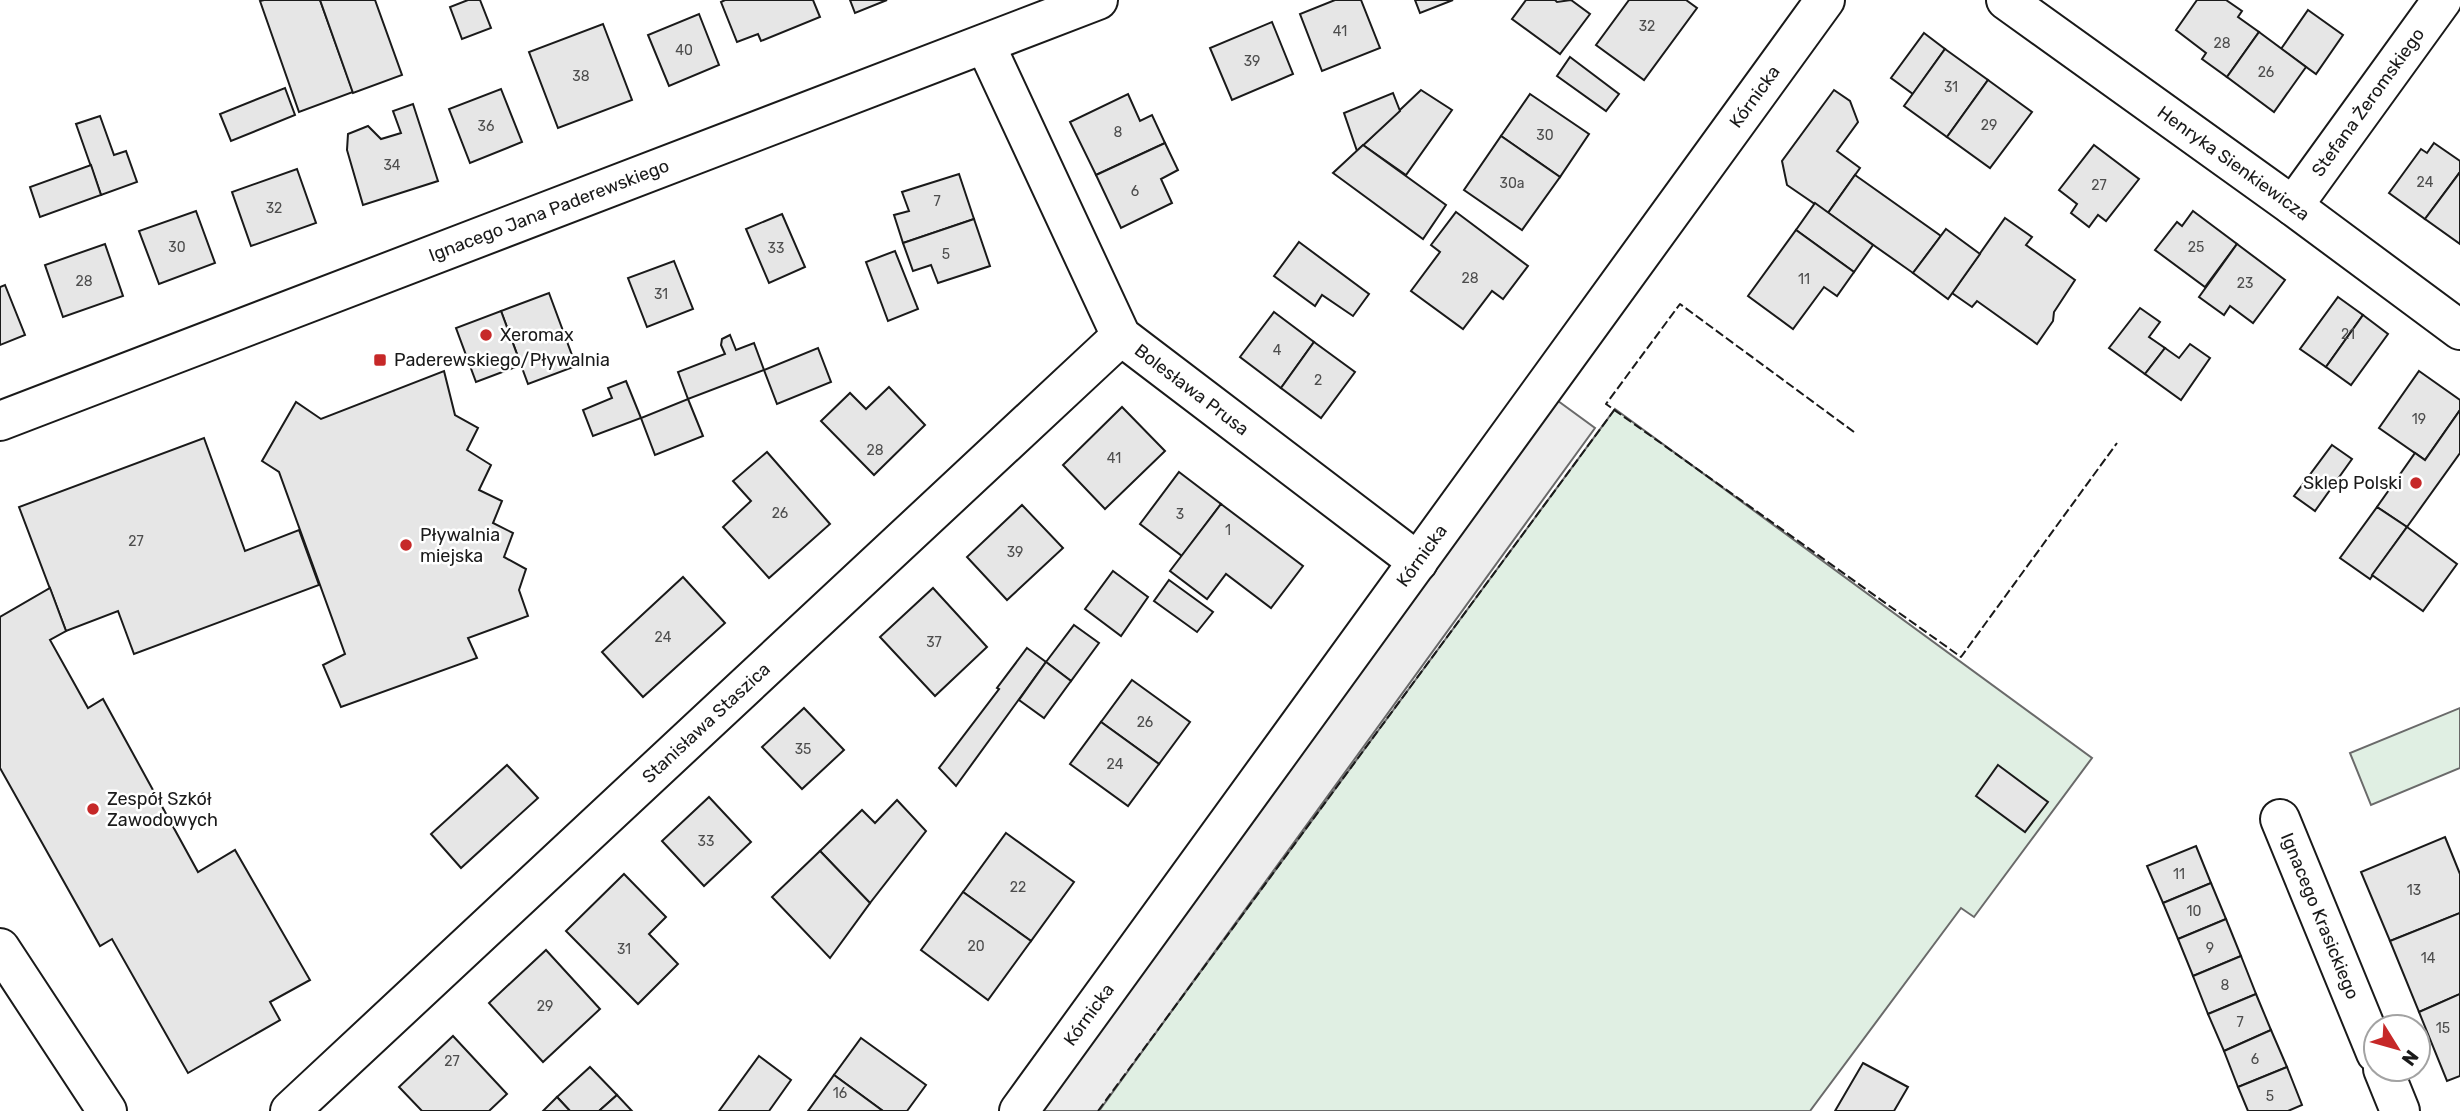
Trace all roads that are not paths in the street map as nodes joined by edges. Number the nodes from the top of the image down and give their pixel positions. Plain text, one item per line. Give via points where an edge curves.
1 (1098, 0) edge
2 (1825, 0) edge
3 (2006, 0) edge
4 (2442, 0) edge
5 (985, 44) junction
6 (2292, 206) junction
7 (2460, 330) edge
8 (1121, 336) junction
9 (0, 421) edge
10 (1418, 562) junction
11 (2280, 820) dead end
12 (0, 948) edge
13 (2362, 1019) edge
14 (2389, 1083) edge
15 (107, 1111) edge
16 (290, 1111) edge
17 (1019, 1111) edge
18 (2400, 1111) edge

1 - 5 street, Ignacego Jana Paderewskiego
2 - 10 street, Kórnicka
3 - 6 street, Henryka Sienkiewicza
4 - 6 street, Stefana Żeromskiego
5 - 8 street, Bolesława Prusa
5 - 9 street, Ignacego Jana Paderewskiego
6 - 7 street, Henryka Sienkiewicza
8 - 10 street, Bolesława Prusa
8 - 16 street, Stanisława Staszica
10 - 17 street, Kórnicka
11 - 13 street, Ignacego Krasickiego
12 - 15 street
14 - 18 street

